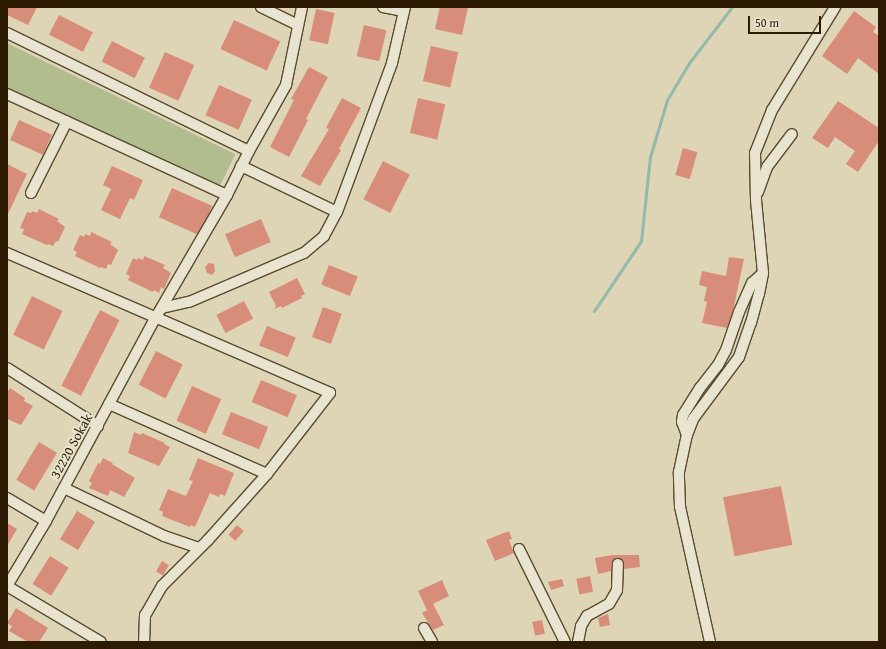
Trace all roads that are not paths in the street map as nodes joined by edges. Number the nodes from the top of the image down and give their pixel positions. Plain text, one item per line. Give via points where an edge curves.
1 (261, 7) edge
2 (302, 7) edge
3 (383, 7) edge
4 (835, 7) edge
5 (404, 9) edge
6 (298, 24) junction
7 (7, 33) edge
8 (7, 94) edge
9 (67, 121) junction
10 (792, 134) dead end
11 (249, 151) junction
12 (241, 166) junction
13 (31, 193) dead end
14 (227, 196) junction
15 (756, 200) junction
16 (337, 212) junction
17 (7, 253) edge
18 (763, 272) junction
19 (159, 313) junction
20 (7, 368) edge
21 (109, 404) junction
22 (98, 426) junction
23 (687, 435) junction
24 (267, 474) junction
25 (64, 488) junction
26 (7, 498) edge
27 (46, 521) junction
28 (199, 548) junction
29 (519, 549) dead end
30 (618, 564) dead end
31 (7, 586) edge
32 (424, 628) dead end
33 (101, 642) edge
34 (144, 642) edge
35 (432, 642) edge
36 (565, 642) edge
37 (578, 642) edge
38 (710, 642) edge

1 - 6 street
2 - 6 street, 32220 Sokak
3 - 5 street
4 - 15 street via 772,110 755,153
5 - 16 street via 392,63
6 - 11 street, 32220 Sokak via 286,85
7 - 11 street
8 - 9 street
9 - 13 street
9 - 14 street
10 - 15 street via 767,167
11 - 12 street, 32220 Sokak
12 - 14 street, 32220 Sokak
12 - 16 street
14 - 19 street, 32220 Sokak
15 - 18 street
16 - 19 street via 324,236 304,253
17 - 19 street
18 - 23 street via 751,323 739,357 693,419
18 - 23 street via 752,283 718,365 684,415 682,422
19 - 21 street, 32220 Sokak
19 - 24 street via 330,393
20 - 22 street
21 - 22 street, 32220 Sokak
21 - 24 street
22 - 25 street, 32220 Sokak
23 - 38 street via 679,472 680,507
24 - 28 street
25 - 27 street, 32220 Sokak
25 - 28 street via 164,536
26 - 27 street
27 - 31 street, 32220 Sokak
28 - 34 street via 162,586 145,615
29 - 36 street
30 - 37 street via 617,590 609,604 587,616 581,626
31 - 33 street
32 - 35 street

